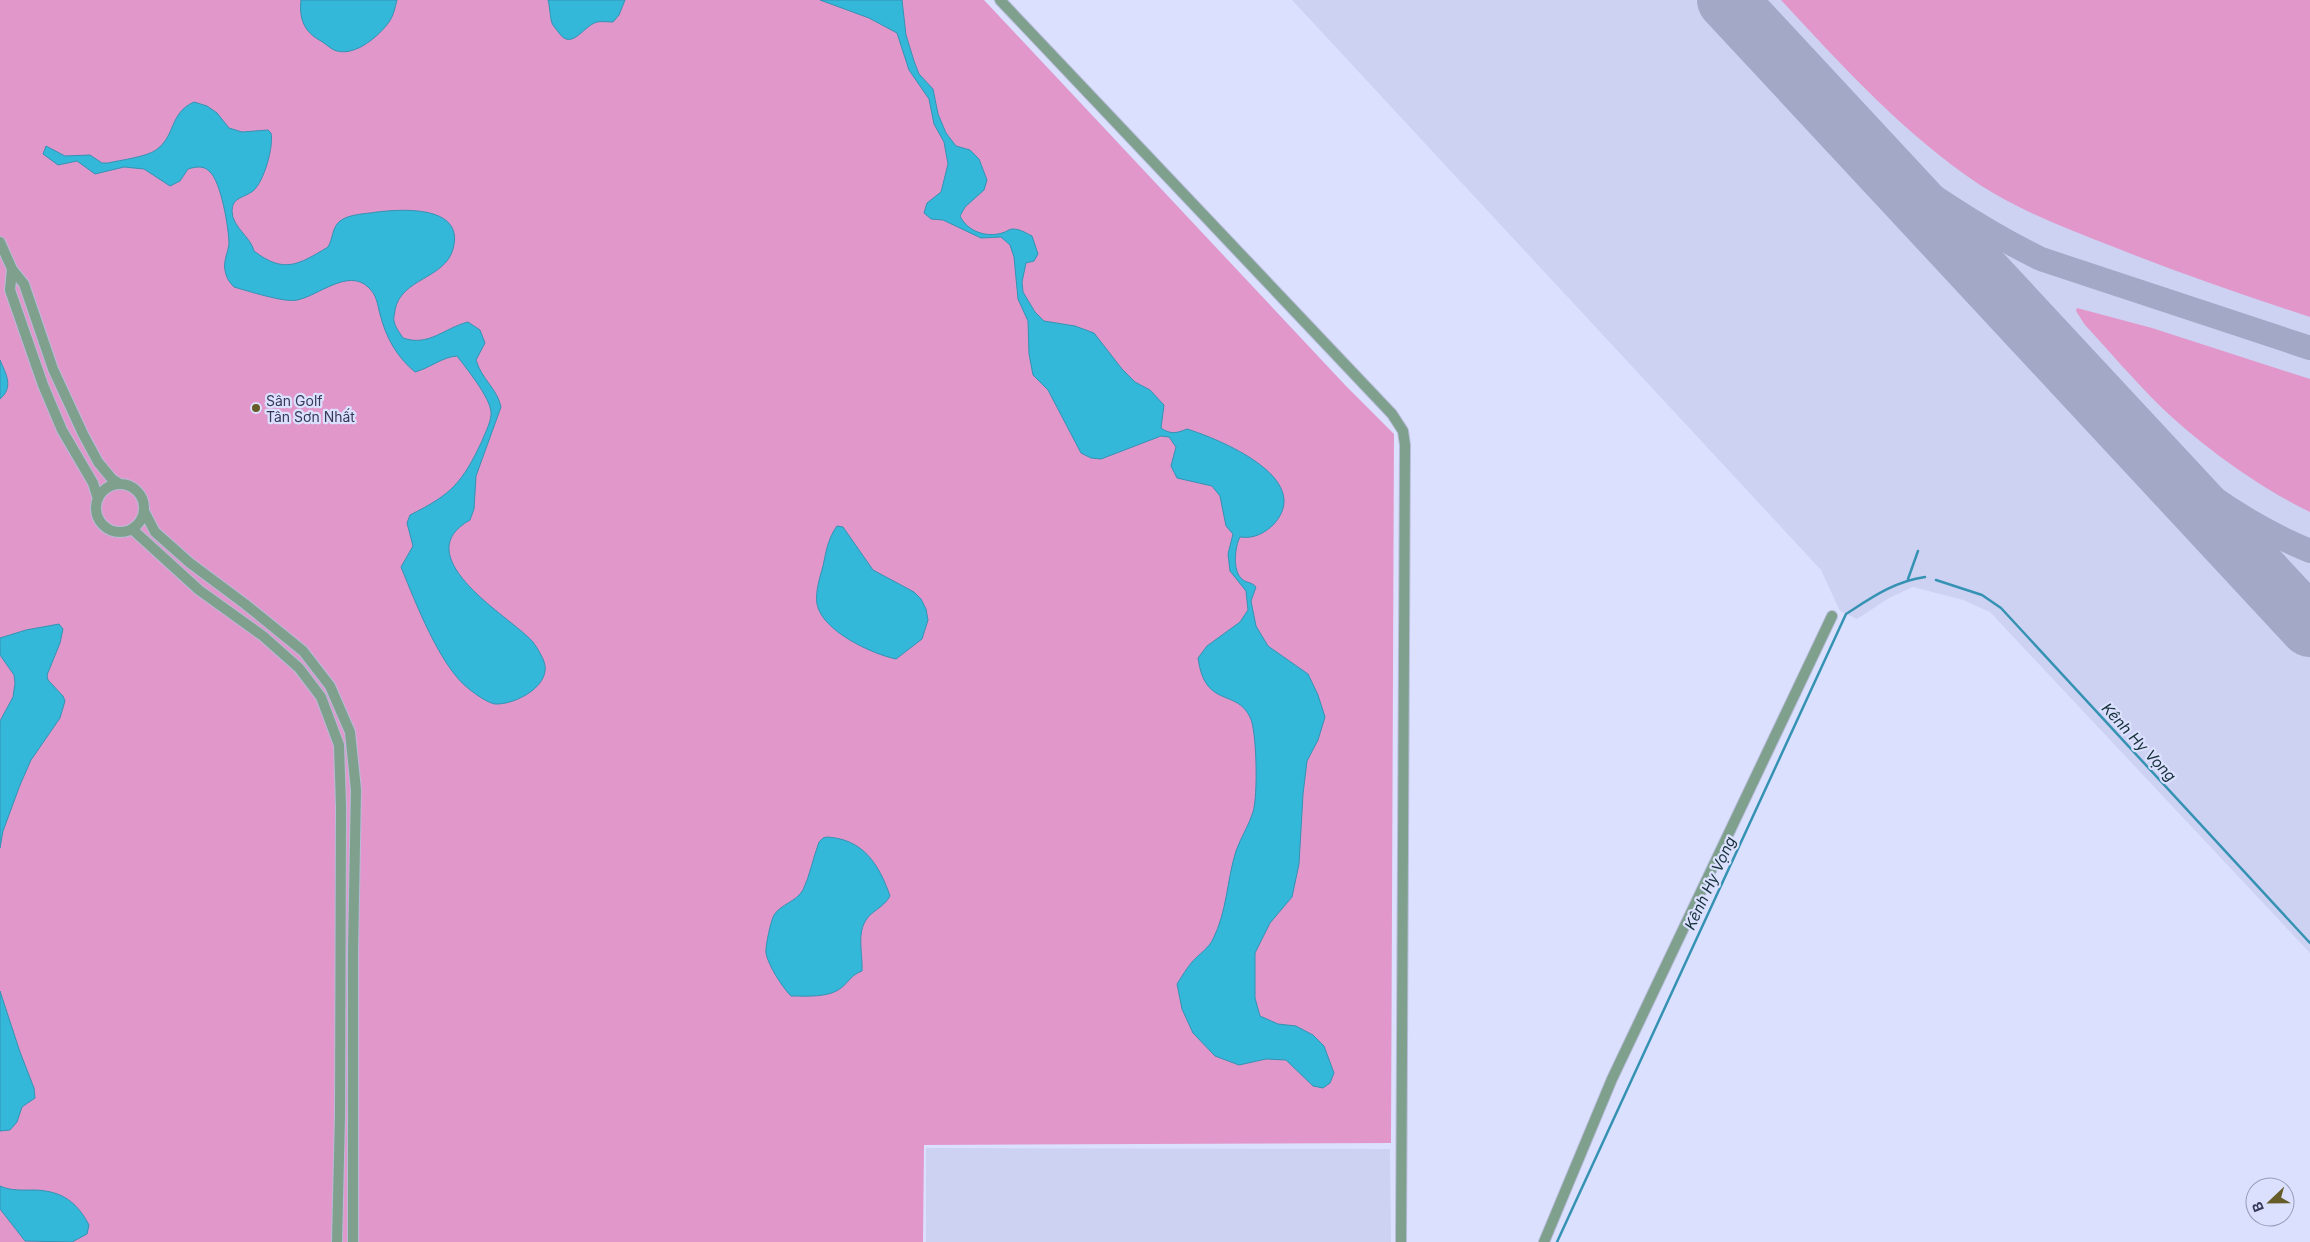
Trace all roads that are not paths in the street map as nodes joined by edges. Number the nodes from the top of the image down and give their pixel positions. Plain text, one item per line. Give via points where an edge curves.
1 (1000, 0) edge
2 (0, 242) edge
3 (12, 268) junction
4 (51, 361) junction
5 (37, 367) junction
6 (120, 484) junction
7 (98, 499) junction
8 (144, 511) junction
9 (132, 529) junction
10 (242, 602) junction
11 (233, 615) junction
12 (1832, 616) dead end
13 (344, 718) junction
14 (330, 722) junction
15 (341, 806) junction
16 (356, 807) junction
17 (339, 949) junction
18 (353, 950) junction
19 (353, 1022) junction
20 (340, 1023) junction
21 (352, 1114) junction
22 (340, 1115) junction
23 (337, 1242) edge
24 (353, 1242) edge
25 (1401, 1242) edge
26 (1544, 1242) edge

1 - 25 street via 1392,414 1403,431
2 - 3 street
3 - 4 street via 24,284
3 - 5 street via 10,290
4 - 5 street
4 - 6 street via 64,395 98,462
5 - 7 street via 62,430 93,484
6 - 7 street via 107,489
6 - 8 street via 138,493
7 - 9 street via 97,512 106,527 124,532
8 - 9 street
8 - 10 street via 163,540
9 - 11 street via 199,590
10 - 11 street
10 - 13 street via 315,664 330,686
11 - 14 street via 299,668 320,697
12 - 26 street via 1612,1079
13 - 14 street
13 - 16 street via 353,751
14 - 15 street via 339,746
15 - 16 street
15 - 17 street
16 - 18 street
17 - 18 street
17 - 20 street
18 - 19 street
19 - 20 street
19 - 21 street
20 - 22 street
21 - 22 street
21 - 24 street
22 - 23 street

